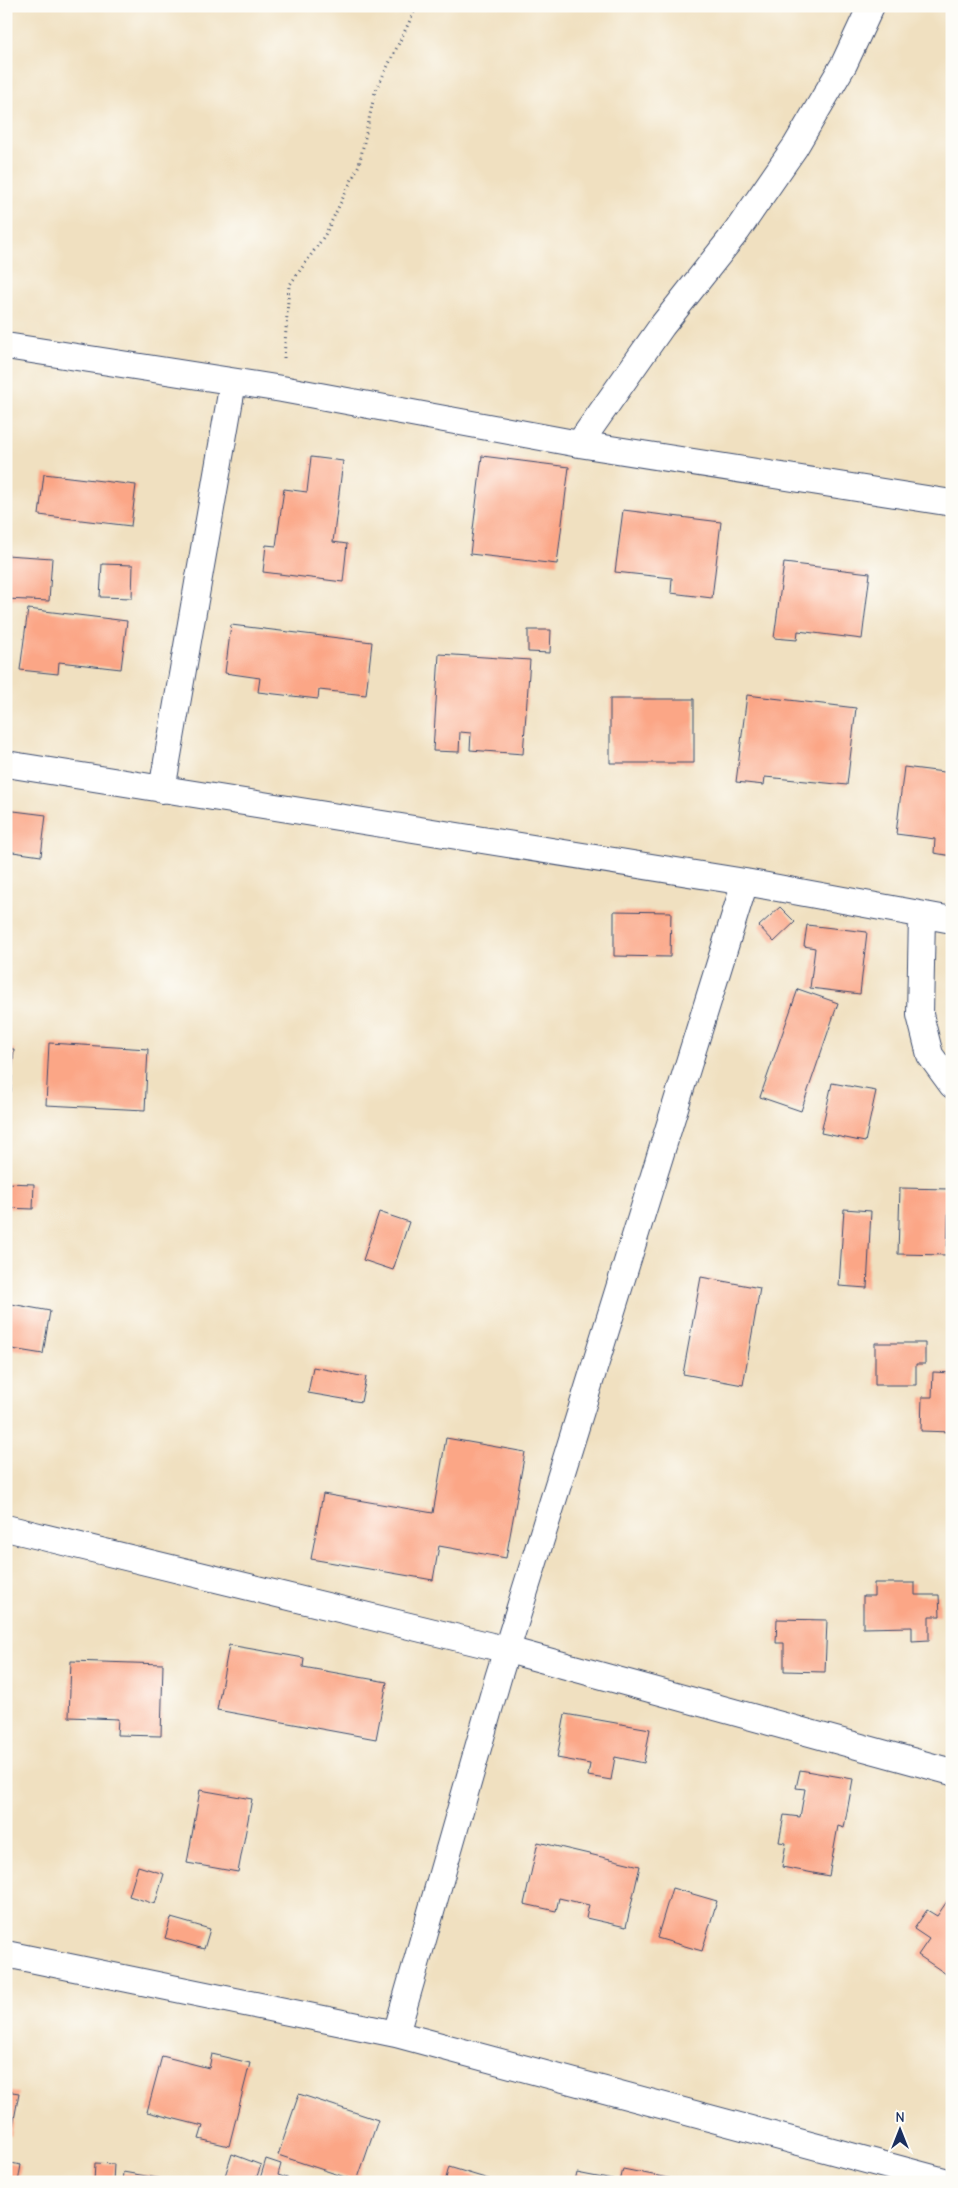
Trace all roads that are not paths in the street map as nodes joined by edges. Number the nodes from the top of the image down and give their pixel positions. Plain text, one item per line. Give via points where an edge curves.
1 (871, 6) edge
2 (6, 346) edge
3 (232, 382) junction
4 (579, 444) junction
5 (952, 503) edge
6 (6, 764) edge
7 (162, 790) junction
8 (745, 882) junction
9 (922, 915) junction
10 (952, 920) edge
11 (952, 1085) edge
12 (6, 1528) edge
13 (508, 1650) junction
14 (952, 1772) edge
15 (6, 1954) edge
16 (396, 2034) junction
17 (948, 2182) edge

1 - 4 street via 844,64 795,147
2 - 3 street
3 - 4 street
3 - 7 street
4 - 5 street
6 - 7 street
7 - 8 street
8 - 9 street
8 - 13 street
9 - 10 street
9 - 11 street via 920,1015 930,1054
12 - 13 street
13 - 14 street
13 - 16 street
15 - 16 street
16 - 17 street

